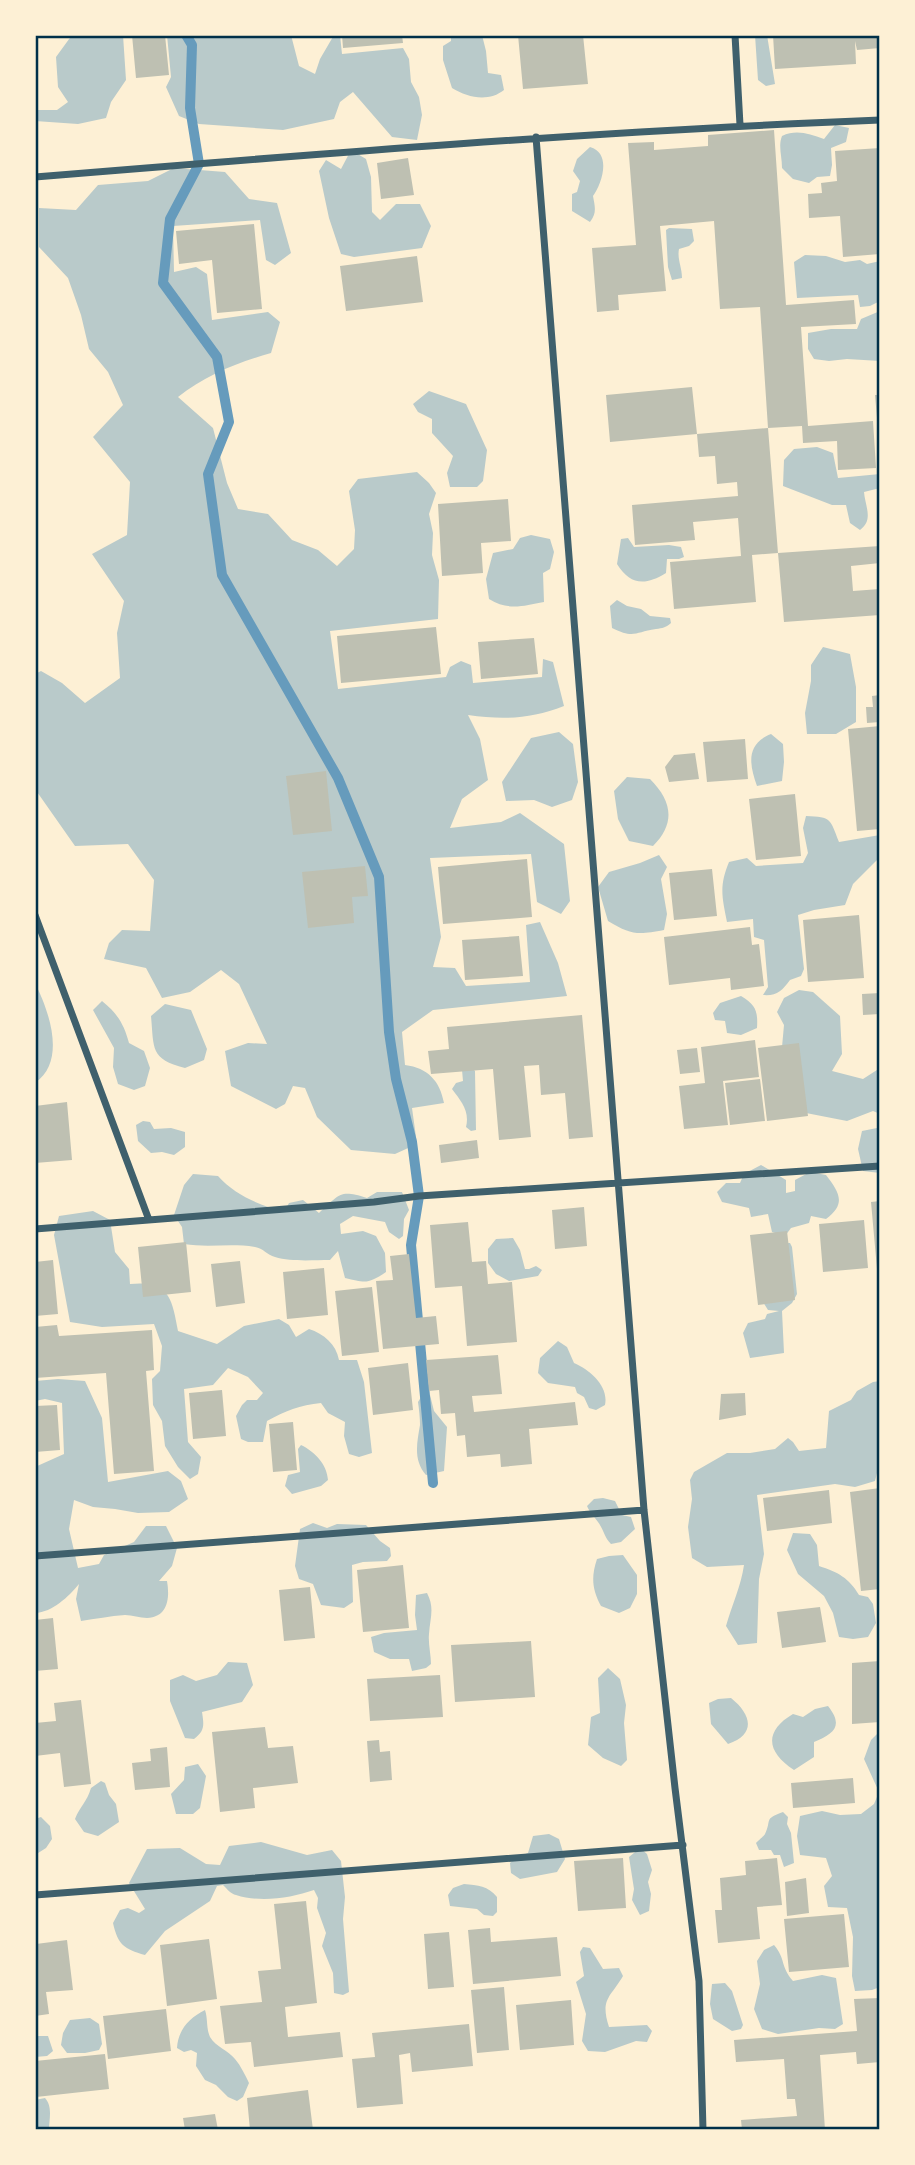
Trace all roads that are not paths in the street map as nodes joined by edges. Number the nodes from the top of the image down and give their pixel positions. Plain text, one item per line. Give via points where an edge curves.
1 (735, 35) edge
2 (880, 120) edge
3 (740, 125) junction
4 (536, 137) junction
5 (35, 177) edge
6 (35, 915) edge
7 (880, 1166) edge
8 (618, 1184) junction
9 (149, 1220) junction
10 (35, 1229) edge
11 (644, 1510) junction
12 (35, 1556) edge
13 (683, 1845) junction
14 (35, 1895) edge
15 (703, 2130) edge

1 - 3 street
2 - 3 street
3 - 4 street
4 - 5 street
4 - 8 street
6 - 9 street
7 - 8 street
8 - 9 street
8 - 11 street
9 - 10 street
11 - 12 street
11 - 13 street
13 - 14 street
13 - 15 street via 699,1981

